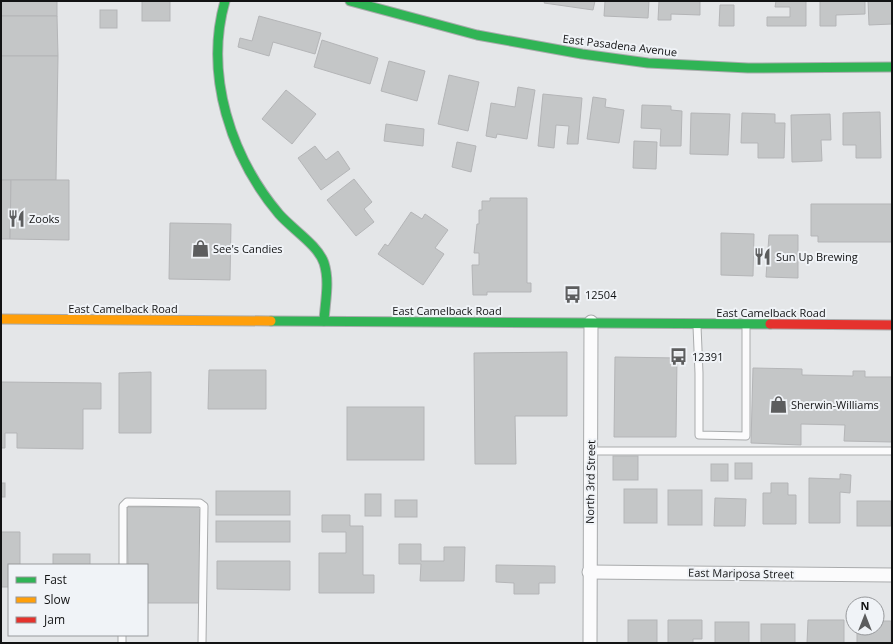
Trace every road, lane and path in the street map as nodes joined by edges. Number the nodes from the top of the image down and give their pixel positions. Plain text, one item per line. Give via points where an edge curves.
1 (225, 1) edge
2 (350, 1) edge
3 (892, 67) edge
4 (1, 319) edge
5 (324, 321) junction
6 (591, 322) junction
7 (696, 324) junction
8 (746, 324) junction
9 (892, 324) edge
10 (590, 451) junction
11 (892, 451) edge
12 (123, 564) edge
13 (589, 572) junction
14 (892, 575) edge
15 (202, 643) edge
16 (590, 643) edge

1 - 5 street via 219,32 218,63 227,119 253,179 272,206 294,231 317,251 324,262
2 - 3 street, East Pasadena Avenue via 477,35 648,63 748,68
4 - 5 street, East Camelback Road
5 - 6 street, East Camelback Road
6 - 7 street, East Camelback Road
6 - 10 street, North 3rd Street
7 - 8 street, East Camelback Road
7 - 8 lane via 699,435 738,436 746,436
8 - 9 street, East Camelback Road
10 - 11 lane
10 - 13 street, North 3rd Street
12 - 15 lane via 123,506 127,502 200,503 204,506
13 - 14 street, East Mariposa Street
13 - 16 street, North 3rd Street

